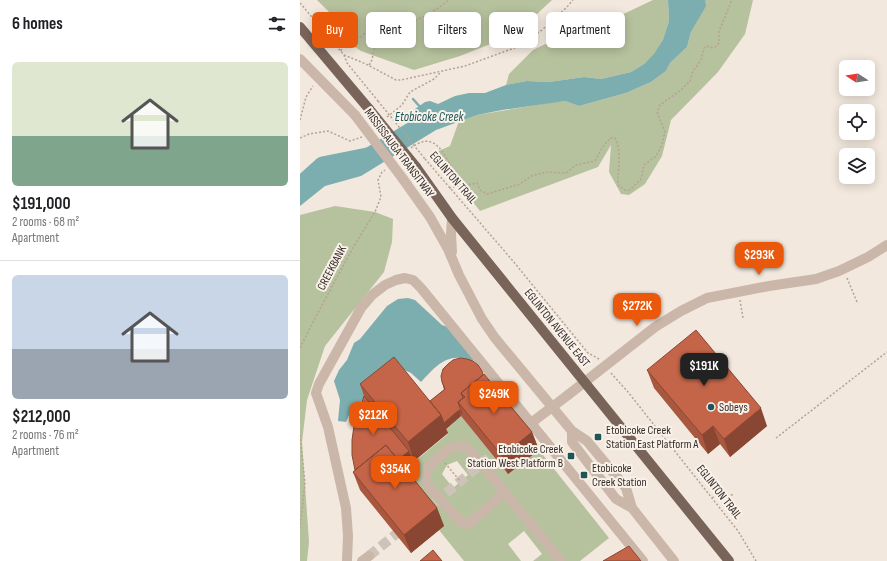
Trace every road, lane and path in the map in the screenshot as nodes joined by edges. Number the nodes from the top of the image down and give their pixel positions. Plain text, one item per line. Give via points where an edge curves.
1 (449, 0) edge
2 (573, 0) edge
3 (732, 0) edge
4 (300, 3) edge
5 (312, 17) edge
6 (416, 19) edge
7 (300, 27) edge
8 (366, 32) edge
9 (358, 37) edge
10 (338, 48) edge
11 (342, 48) edge
12 (375, 48) edge
13 (341, 52) junction
14 (344, 55) junction
15 (300, 59) edge
16 (369, 65) junction
17 (441, 71) junction
18 (314, 84) dead end
19 (394, 111) dead end
20 (300, 120) edge
21 (300, 138) edge
22 (341, 138) dead end
23 (424, 141) dead end
24 (462, 186) junction
25 (449, 188) junction
26 (381, 197) dead end
27 (452, 218) junction
28 (886, 247) edge
29 (844, 269) junction
30 (459, 275) junction
31 (739, 291) junction
32 (857, 302) dead end
33 (743, 318) dead end
34 (300, 348) edge
35 (887, 352) edge
36 (599, 359) dead end
37 (618, 382) dead end
38 (584, 383) junction
39 (531, 423) junction
40 (572, 431) junction
41 (300, 435) edge
42 (776, 438) dead end
43 (448, 467) dead end
44 (460, 481) dead end
45 (505, 492) junction
46 (734, 495) dead end
47 (712, 498) junction
48 (632, 508) junction
49 (300, 528) edge
50 (347, 561) edge
51 (561, 561) edge
52 (643, 561) edge
53 (674, 561) edge
54 (728, 561) edge
55 (756, 561) edge

1 - 6 path via 436,10
2 - 17 path via 542,30 517,47 465,66
3 - 24 path via 719,31 720,43 704,48 702,60 693,71 690,81 660,105 657,112 665,132 662,145 656,156 644,165 641,179 630,190 618,185 620,158 615,138 610,138 595,161 576,164 566,173 546,172 531,176 520,184 488,194 480,190 477,183
4 - 5 path, EGLINTON TRAIL
7 - 27 main road, EGLINTON AVENUE EAST, bridge via 416,167
8 - 9 path
10 - 13 path, EGLINTON TRAIL
11 - 13 path
12 - 16 path
13 - 14 path, EGLINTON TRAIL
14 - 16 path
14 - 25 path, EGLINTON TRAIL, bridge via 347,63
15 - 30 street, MISSISSAUGA TRANSITWAY, bridge via 354,115 403,179 430,217
16 - 17 path via 396,80
17 - 19 path via 434,79 410,92 402,105
18 - 20 path via 306,97
21 - 22 path via 328,131
23 - 24 path via 432,142 445,154
24 - 25 path
25 - 36 path, EGLINTON TRAIL via 493,237 588,353
26 - 34 path, CREEKBANK
27 - 30 street, MISSISSAUGA TRANSITWAY via 452,250
27 - 38 main road, EGLINTON AVENUE EAST
28 - 29 street
29 - 31 street via 816,279
29 - 32 path
30 - 40 street, MISSISSAUGA TRANSITWAY via 495,338
31 - 33 path
31 - 38 street via 707,298 681,311 655,327
35 - 42 path
37 - 47 path, EGLINTON TRAIL
38 - 39 street, bridge
38 - 54 main road, EGLINTON AVENUE EAST
39 - 50 street via 413,280 405,278 385,285 361,308 316,393 328,427 346,508
39 - 52 street
40 - 48 street, MISSISSAUGA TRANSITWAY via 587,441 626,488
40 - 48 street, MISSISSAUGA TRANSITWAY via 572,442 588,464 616,499
41 - 49 path via 305,482
43 - 44 path
45 - 45 street via 463,446 455,446 448,450 428,467 428,486 462,523 469,524
45 - 51 street
46 - 47 path via 718,494
47 - 55 path, EGLINTON TRAIL via 738,531
48 - 53 street, MISSISSAUGA TRANSITWAY

